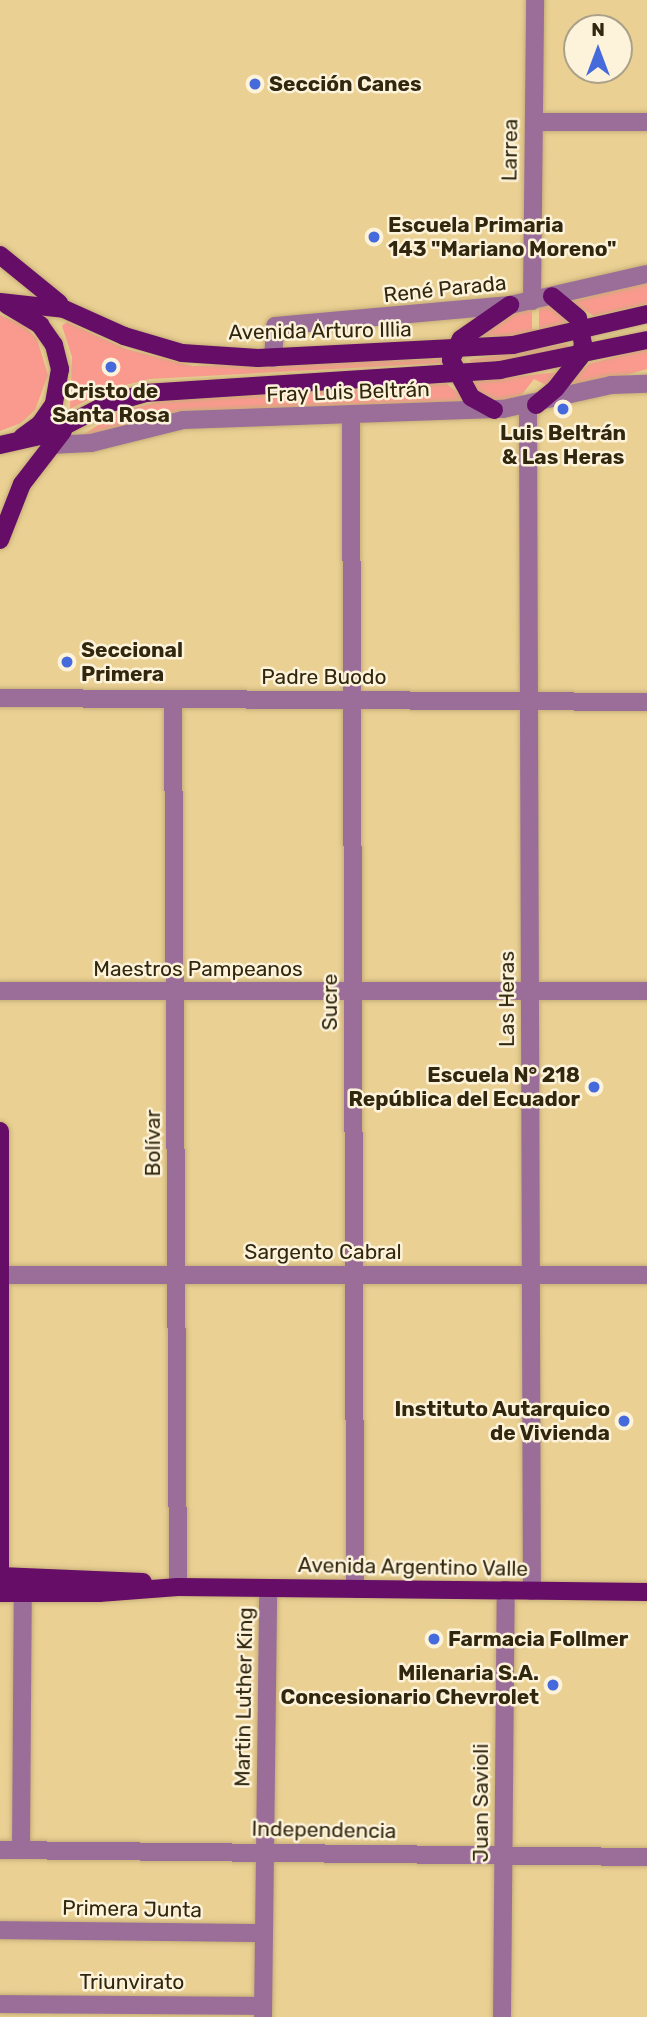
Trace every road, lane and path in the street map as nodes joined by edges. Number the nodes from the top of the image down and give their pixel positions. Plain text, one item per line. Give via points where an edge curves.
1 (535, 0) edge
2 (534, 122) junction
3 (647, 122) edge
4 (0, 255) edge
5 (16, 271) junction
6 (647, 274) edge
7 (552, 296) junction
8 (532, 301) junction
9 (0, 303) edge
10 (34, 303) junction
11 (510, 305) junction
12 (74, 312) junction
13 (647, 314) edge
14 (583, 331) junction
15 (647, 340) edge
16 (54, 345) junction
17 (455, 350) junction
18 (580, 357) junction
19 (273, 358) junction
20 (456, 373) junction
21 (647, 374) edge
22 (647, 384) edge
23 (611, 385) junction
24 (54, 404) junction
25 (532, 406) junction
26 (494, 410) junction
27 (351, 414) junction
28 (46, 441) junction
29 (5, 444) edge
30 (0, 540) edge
31 (0, 698) edge
32 (173, 699) junction
33 (352, 700) junction
34 (529, 701) junction
35 (647, 702) edge
36 (0, 991) edge
37 (175, 991) junction
38 (353, 991) junction
39 (530, 991) junction
40 (647, 991) edge
41 (0, 1131) edge
42 (0, 1275) edge
43 (176, 1275) junction
44 (354, 1275) junction
45 (531, 1275) junction
46 (647, 1275) edge
47 (0, 1582) edge
48 (23, 1585) junction
49 (178, 1587) junction
50 (268, 1588) junction
51 (355, 1589) junction
52 (506, 1590) junction
53 (532, 1591) junction
54 (647, 1592) edge
55 (0, 1850) edge
56 (21, 1850) junction
57 (265, 1853) junction
58 (504, 1855) junction
59 (647, 1857) edge
60 (0, 1930) edge
61 (264, 1933) junction
62 (0, 2004) edge
63 (263, 2012) edge
64 (502, 2017) edge

1 - 2 street, Larrea
2 - 3 street
2 - 8 street, Larrea
4 - 5 main road
5 - 10 main road
5 - 12 main road
6 - 7 street, René Parada
7 - 8 street, René Parada
7 - 14 main road via 576,315
8 - 11 street, René Parada
9 - 10 main road, Avenida Arturo Illia
9 - 16 main road, Avenida Arturo Illia via 32,317
10 - 12 main road, Avenida Arturo Illia
10 - 16 main road
11 - 17 main road via 463,337
11 - 19 street, René Parada via 275,326
12 - 19 main road, Avenida Arturo Illia via 124,336 182,353
13 - 14 main road, Avenida Arturo Illia
14 - 17 main road, Avenida Arturo Illia via 530,343
14 - 18 main road
15 - 18 main road
16 - 24 main road, Avenida Arturo Illia via 60,381
17 - 19 main road, Avenida Arturo Illia
17 - 20 main road via 451,362
18 - 20 main road
18 - 25 main road via 551,394
20 - 26 main road via 474,399
20 - 28 main road via 153,392 107,404
21 - 23 street
22 - 23 street, Fray Luis Beltrán
23 - 25 street, Fray Luis Beltrán
24 - 28 main road, Avenida Arturo Illia
24 - 29 main road via 31,432
25 - 26 street, Fray Luis Beltrán
25 - 34 street, Las Heras
26 - 27 street, Fray Luis Beltrán
27 - 28 street, Fray Luis Beltrán via 183,420 91,443
27 - 33 street, Sucre
28 - 29 main road
28 - 30 main road
31 - 32 street, Padre Buodo
32 - 33 street, Padre Buodo
32 - 37 street, Bolívar
33 - 34 street, Padre Buodo
33 - 38 street, Sucre
34 - 35 street, Padre Buodo
34 - 39 street, Las Heras
36 - 37 street, Maestros Pampeanos
37 - 38 street, Maestros Pampeanos
37 - 43 street, Bolívar
38 - 39 street, Maestros Pampeanos
38 - 44 street, Sucre
39 - 40 street, Maestros Pampeanos
39 - 45 street, Las Heras
41 - 42 main road
42 - 43 street, Sargento Cabral
42 - 47 main road
43 - 44 street, Sargento Cabral
43 - 49 street, Bolívar
44 - 45 street, Sargento Cabral
44 - 51 street, Sucre
45 - 46 street, Sargento Cabral
45 - 53 street, Las Heras
47 - 48 main road, Avenida Argentino Valle
48 - 49 main road, Avenida Argentino Valle via 99,1577
48 - 56 street
49 - 50 main road, Avenida Argentino Valle
50 - 51 main road, Avenida Argentino Valle
50 - 57 street, Martin Luther King
51 - 52 main road, Avenida Argentino Valle
52 - 53 main road, Avenida Argentino Valle
52 - 58 street, Juan Savioli
53 - 54 main road, Avenida Argentino Valle
55 - 56 street, Independencia
56 - 57 street, Independencia
57 - 58 street, Independencia
57 - 61 street, Martin Luther King
58 - 59 street, Independencia
58 - 64 street, Juan Savioli
60 - 61 street, Primera Junta
61 - 63 street, Martin Luther King
62 - 63 street, Triunvirato

